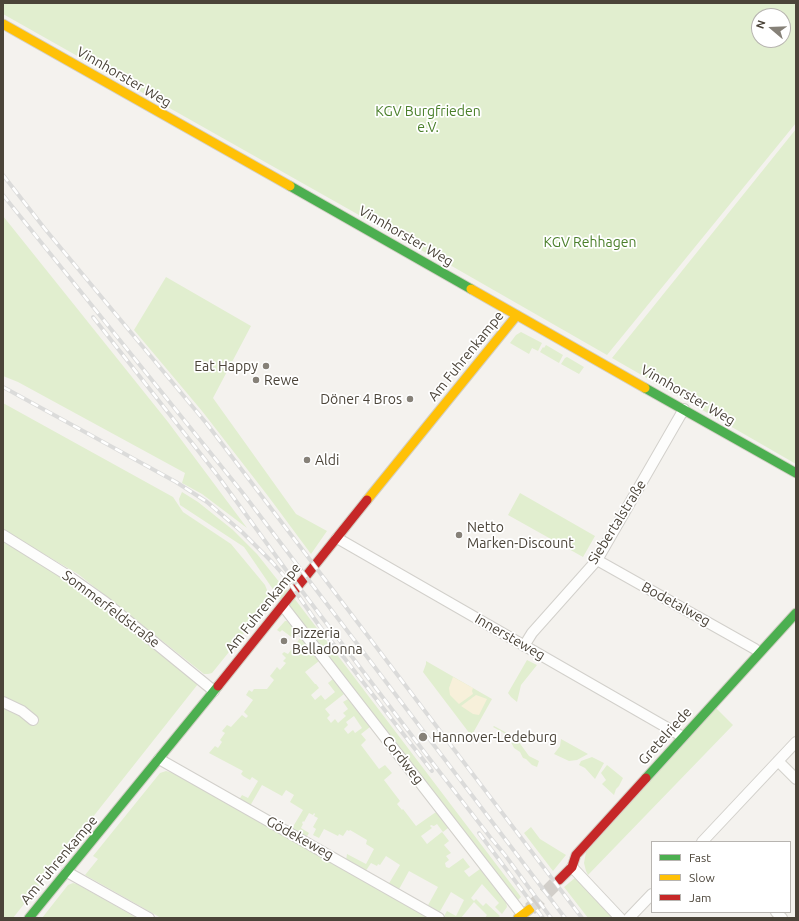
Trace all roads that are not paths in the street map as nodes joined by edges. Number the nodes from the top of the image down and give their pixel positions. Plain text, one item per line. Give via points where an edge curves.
1 (3, 24) edge
2 (517, 315) junction
3 (684, 409) junction
4 (796, 473) edge
5 (3, 535) edge
6 (337, 538) junction
7 (596, 560) junction
8 (283, 606) junction
9 (795, 617) edge
10 (524, 646) junction
11 (755, 649) dead end
12 (214, 691) junction
13 (3, 702) edge
14 (33, 720) dead end
15 (682, 737) junction
16 (796, 742) edge
17 (159, 759) junction
18 (778, 761) junction
19 (796, 778) edge
20 (703, 841) edge
21 (572, 867) junction
22 (67, 872) junction
23 (559, 880) tunnel mouth
24 (651, 895) edge
25 (524, 914) edge
26 (29, 918) edge
27 (149, 918) edge
28 (439, 918) edge
29 (620, 918) edge
30 (629, 918) edge

1 - 2 street, Vinnhorster Weg
2 - 3 street, Vinnhorster Weg
2 - 6 street, Am Fuhrenkampe
3 - 4 street, Vinnhorster Weg
3 - 7 street, Siebertalstraße
5 - 12 street, Sommerfeldstraße via 105,602
6 - 8 street, Am Fuhrenkampe
6 - 10 street, Innersteweg
7 - 10 street, Siebertalstraße via 532,633
7 - 11 street, Bodetalweg
8 - 12 street, Am Fuhrenkampe
8 - 25 street, Cordweg
9 - 15 street, Gretelriede
10 - 15 street, Innersteweg
12 - 17 street, Am Fuhrenkampe
13 - 14 street via 22,711
15 - 21 street, Gretelriede via 576,855
16 - 18 street
17 - 22 street, Am Fuhrenkampe
17 - 28 street, Gödekeweg
18 - 19 street
18 - 20 street
21 - 23 street, Gretelriede
21 - 29 street
22 - 26 street, Am Fuhrenkampe
22 - 27 street
24 - 30 street

